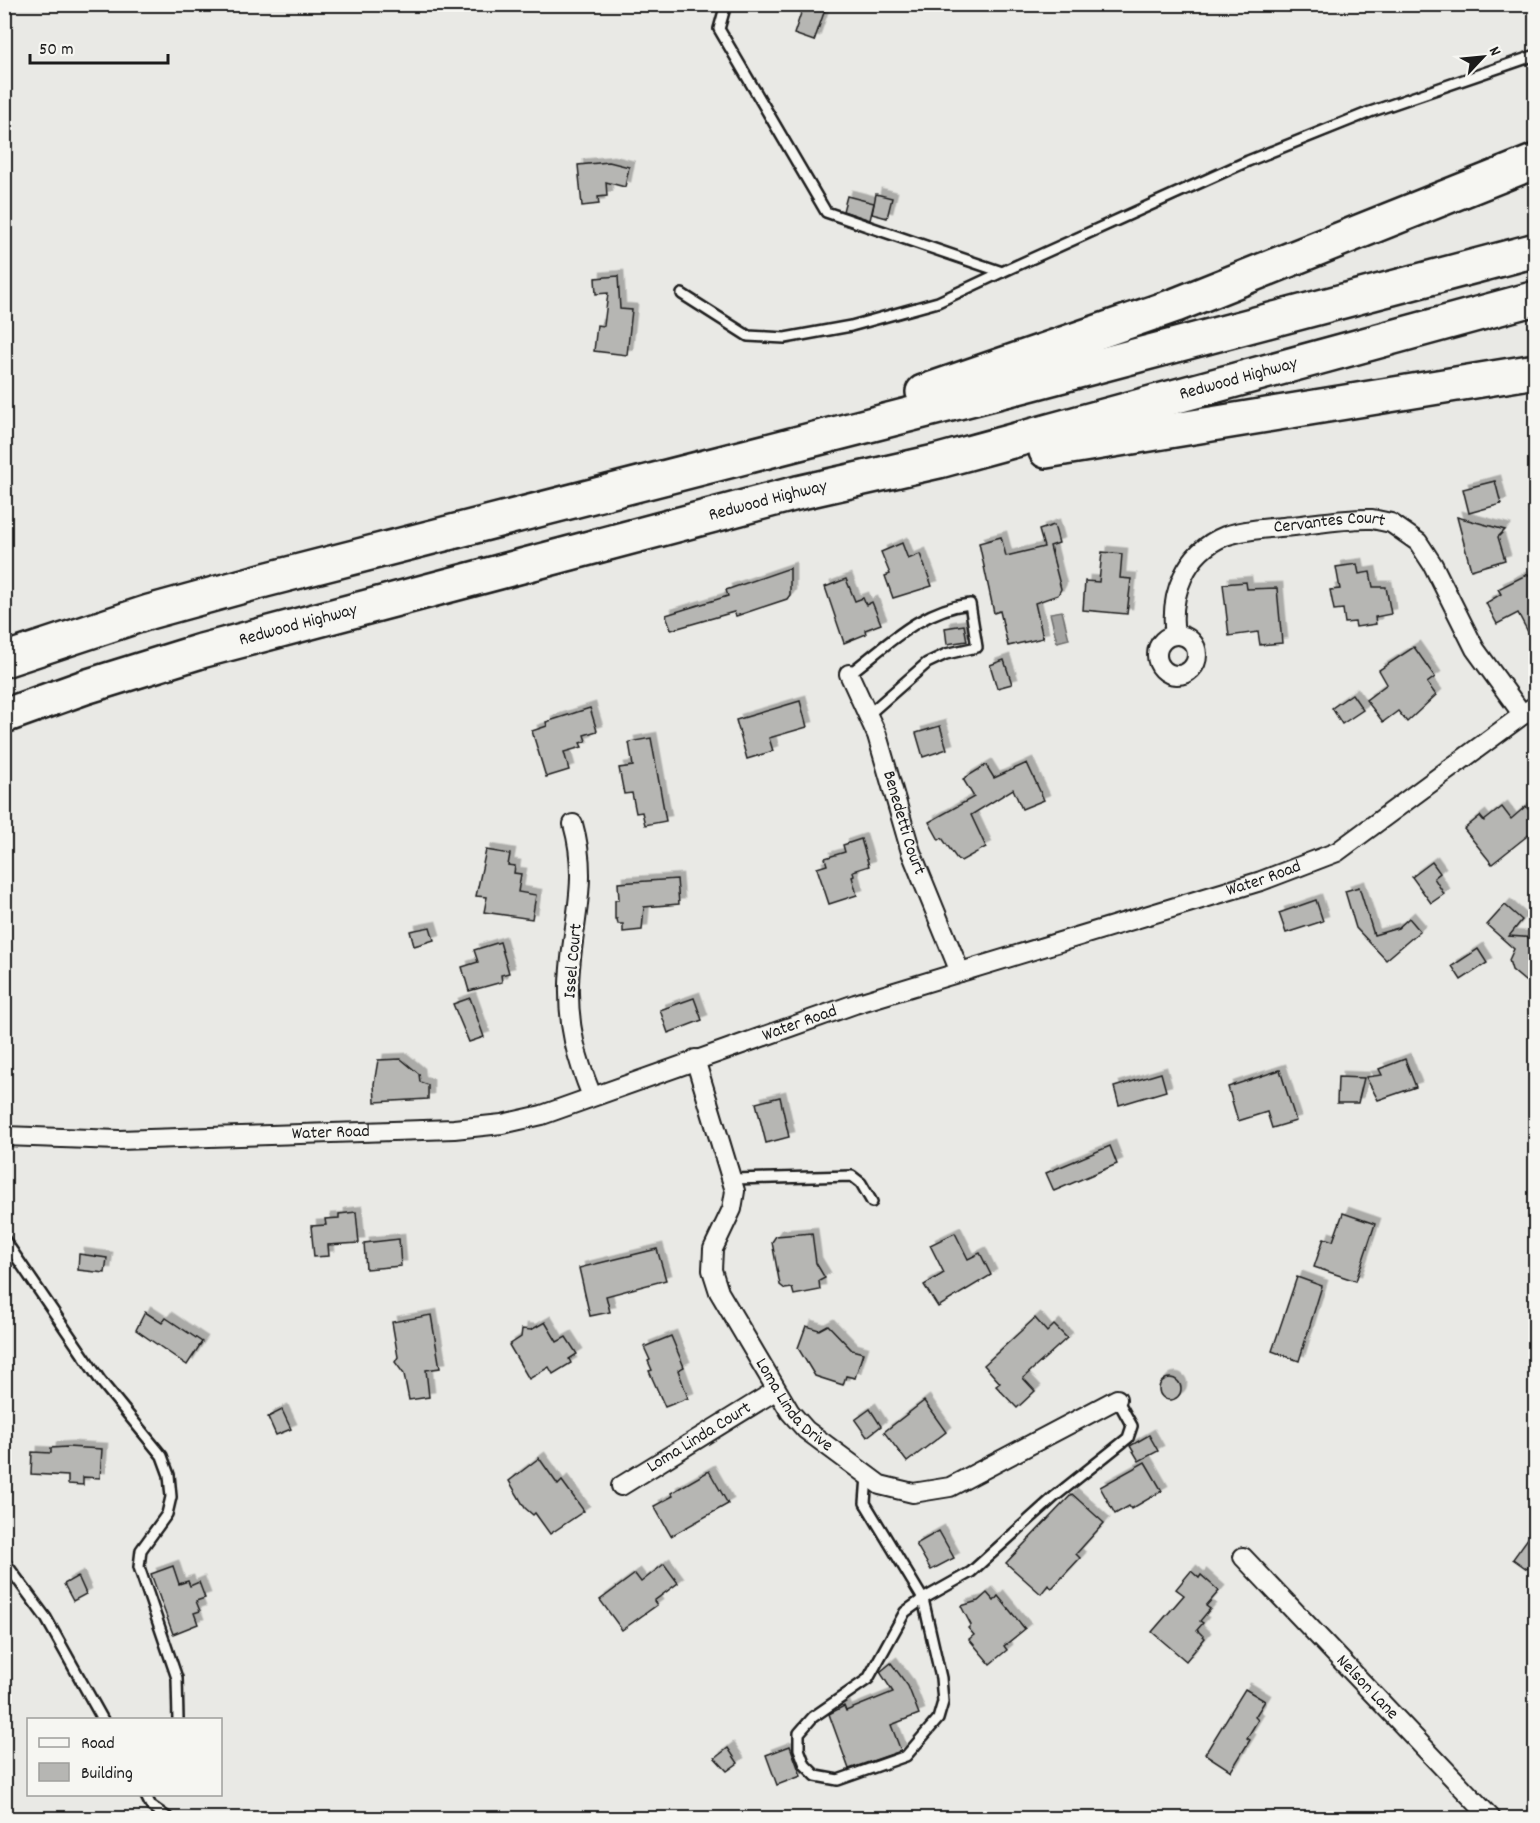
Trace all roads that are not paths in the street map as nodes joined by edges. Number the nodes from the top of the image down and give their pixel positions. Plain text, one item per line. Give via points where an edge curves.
1 (726, 4) edge
2 (1536, 55) edge
3 (1536, 160) edge
4 (1536, 250) edge
5 (1002, 272) junction
6 (681, 294) dead end
7 (1536, 298) edge
8 (1536, 371) edge
9 (764, 452) junction
10 (939, 461) junction
11 (1175, 635) dead end
12 (4, 660) edge
13 (849, 674) joint
14 (1529, 710) edge
15 (869, 714) junction
16 (4, 716) edge
17 (573, 824) dead end
18 (960, 972) junction
19 (695, 1059) junction
20 (592, 1096) junction
21 (4, 1136) edge
22 (733, 1179) junction
23 (872, 1202) dead end
24 (4, 1239) edge
25 (776, 1391) junction
26 (1117, 1399) joint
27 (867, 1476) junction
28 (621, 1486) dead end
29 (1243, 1557) dead end
30 (4, 1561) edge
31 (923, 1599) junction
32 (102, 1718) edge
33 (178, 1718) edge
34 (146, 1796) edge
35 (168, 1818) edge
36 (1491, 1818) edge

1 - 5 lane via 719,29 826,212
2 - 5 lane via 1370,112 1268,153
3 - 9 highway via 1176,305 987,368
4 - 9 highway
5 - 6 lane via 938,302 852,326 785,338 748,336
7 - 10 highway, Redwood Highway
8 - 10 highway via 1031,454
9 - 12 highway via 149,612
10 - 16 highway, Redwood Highway via 797,493 212,648
11 - 14 street, Cervantes Court via 1173,603 1177,587 1194,559 1213,542 1237,533 1372,519 1391,524 1418,542 1471,642
13 - 15 street, Benedetti Court
13 - 15 lane via 913,624 936,611 970,604 977,647 927,663
14 - 18 street, Water Road via 1356,839 1318,861
15 - 18 street, Benedetti Court via 911,852
17 - 20 street, Issel Court via 582,876 569,982 570,1021 576,1057
18 - 19 street, Water Road
19 - 20 street, Water Road
19 - 22 street, Loma Linda Drive
20 - 21 street, Water Road via 532,1118 479,1127 119,1140
22 - 23 lane via 852,1176
22 - 25 street, Loma Linda Drive via 735,1199 713,1249 714,1281
24 - 33 lane via 100,1380 166,1465 171,1497 167,1514 141,1550 139,1568 177,1678
25 - 27 street, Loma Linda Drive via 806,1430
25 - 28 street, Loma Linda Court
26 - 27 street, Loma Linda Drive via 939,1491 903,1492
26 - 31 lane via 1132,1426 1128,1438 1054,1497 971,1572
27 - 31 lane via 865,1503
29 - 36 street, Nelson Lane
30 - 32 lane via 46,1618
31 - 31 lane via 905,1612 868,1679 813,1718 799,1733 805,1765 816,1776 838,1780 906,1756 938,1719 943,1702 941,1678
34 - 35 lane

